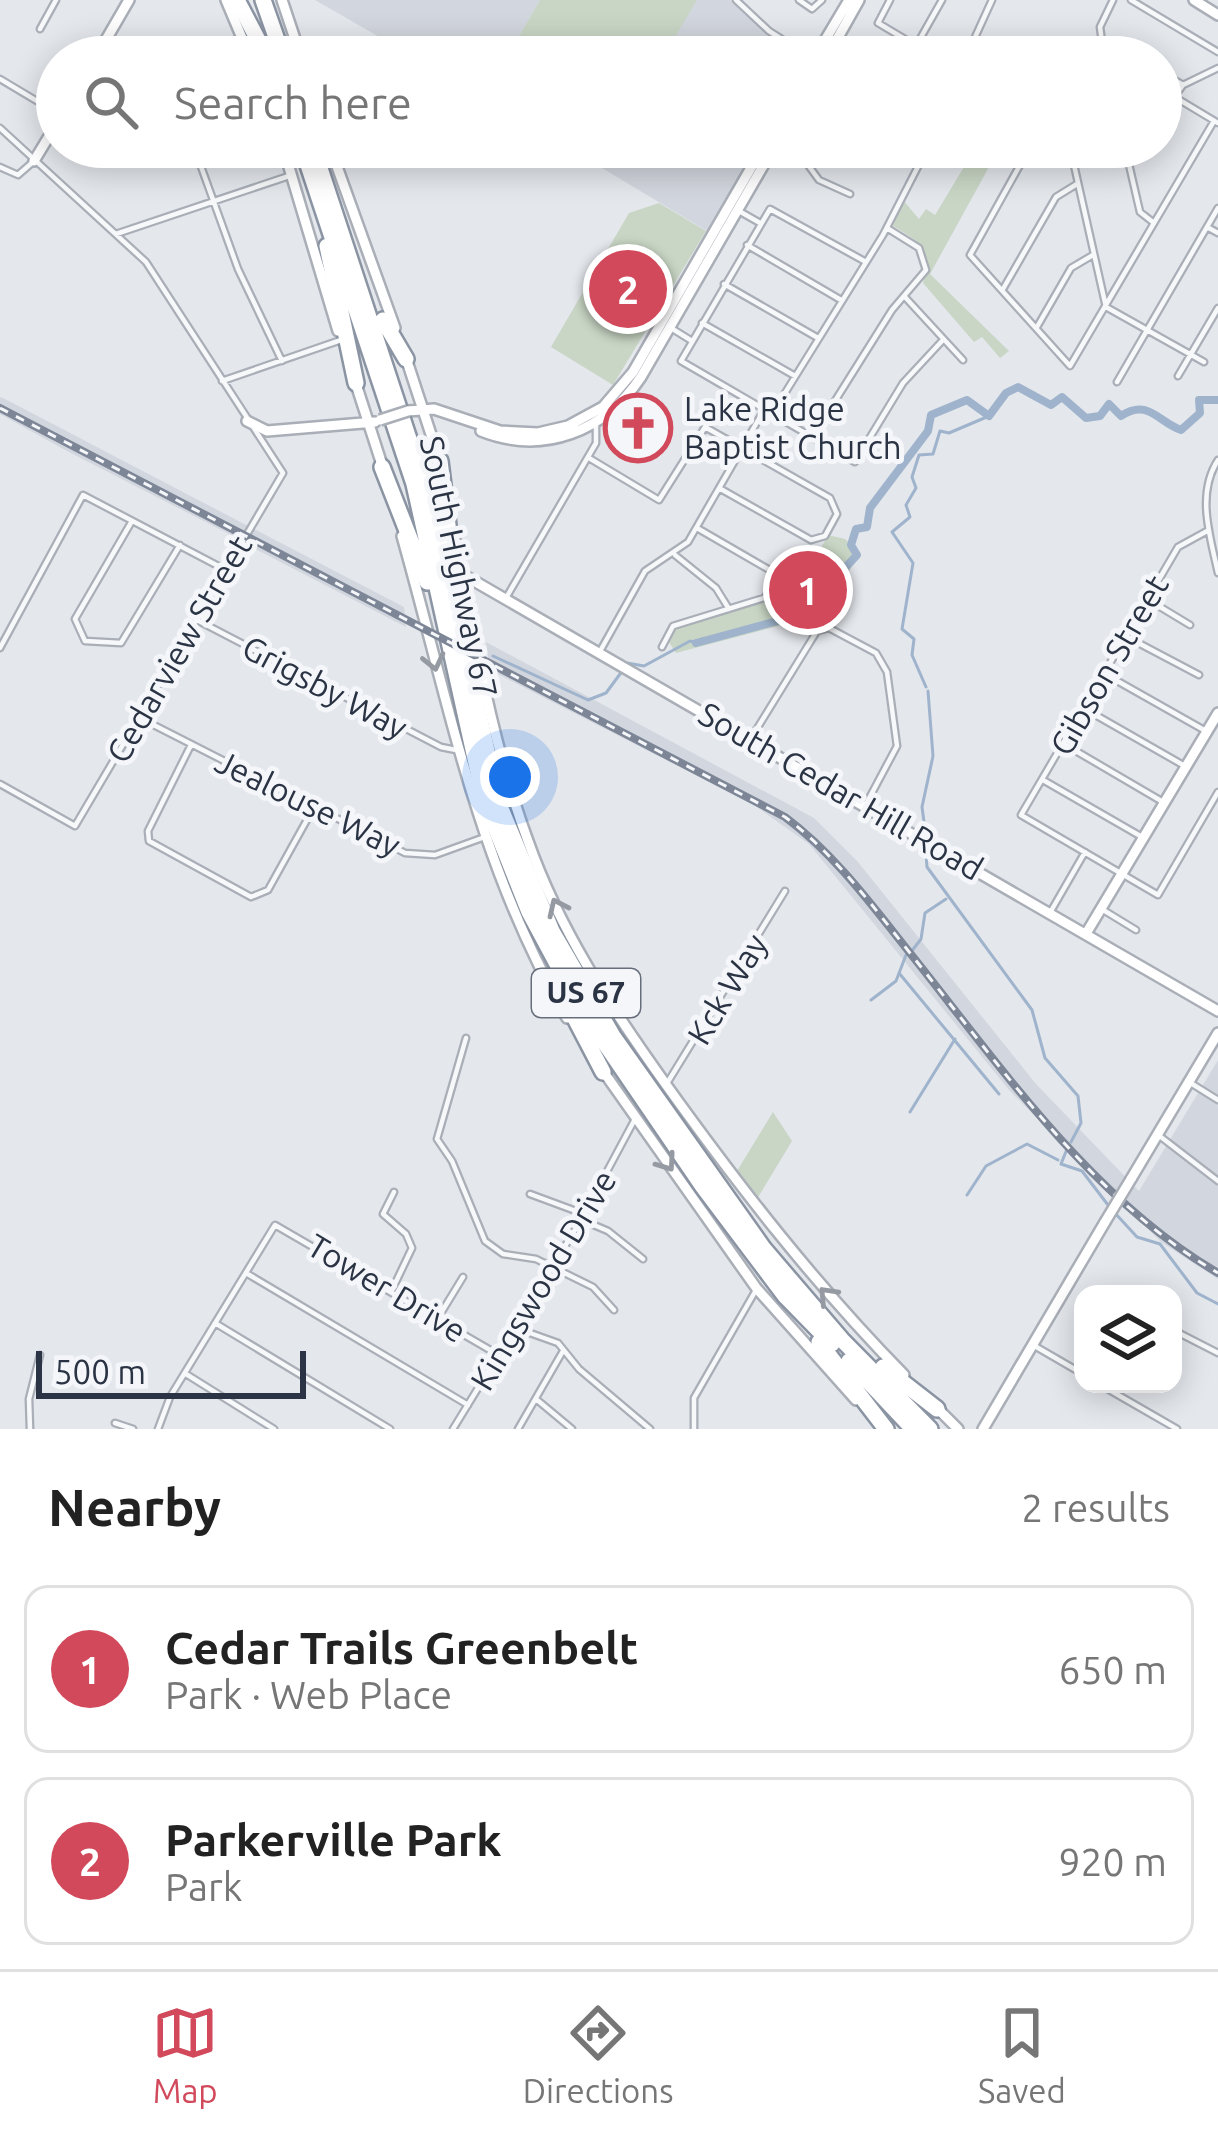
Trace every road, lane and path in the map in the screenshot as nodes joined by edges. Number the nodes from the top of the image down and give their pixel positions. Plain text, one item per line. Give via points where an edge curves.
1 (56, 0) edge
2 (129, 0) edge
3 (226, 0) edge
4 (237, 0) edge
5 (248, 0) edge
6 (263, 0) edge
7 (278, 0) edge
8 (736, 0) edge
9 (799, 0) edge
10 (822, 0) edge
11 (849, 0) edge
12 (860, 0) edge
13 (880, 0) edge
14 (942, 0) edge
15 (992, 0) edge
16 (1113, 0) edge
17 (1131, 0) edge
18 (1194, 0) edge
19 (1204, 0) edge
20 (889, 2) edge
21 (1218, 11) edge
22 (40, 29) dead end
23 (108, 36) edge
24 (239, 36) edge
25 (257, 36) edge
26 (261, 36) edge
27 (278, 36) edge
28 (283, 36) edge
29 (293, 36) edge
30 (777, 36) edge
31 (826, 36) edge
32 (839, 36) edge
33 (899, 36) edge
34 (922, 36) edge
35 (976, 36) edge
36 (1101, 36) edge
37 (1218, 52) edge
38 (1218, 68) edge
39 (0, 79) edge
40 (1183, 85) edge
41 (36, 100) edge
42 (1182, 101) edge
43 (1216, 122) edge
44 (0, 128) edge
45 (36, 158) edge
46 (34, 161) junction
47 (0, 166) edge
48 (42, 168) edge
49 (203, 168) edge
50 (290, 168) edge
51 (310, 168) edge
52 (312, 168) edge
53 (315, 168) edge
54 (338, 168) edge
55 (752, 168) edge
56 (759, 168) edge
57 (762, 168) edge
58 (808, 168) edge
59 (917, 168) edge
60 (1018, 168) edge
61 (1074, 168) edge
62 (1130, 168) edge
63 (292, 175) junction
64 (1077, 184) junction
65 (751, 187) junction
66 (850, 194) dead end
67 (331, 198) junction
68 (216, 201) junction
69 (734, 207) junction
70 (1218, 208) edge
71 (719, 223) junction
72 (760, 223) junction
73 (1154, 223) junction
74 (1207, 226) junction
75 (887, 228) junction
76 (1218, 233) edge
77 (116, 235) junction
78 (747, 245) junction
79 (712, 255) junction
80 (1093, 255) junction
81 (866, 262) junction
82 (724, 284) junction
83 (1002, 291) junction
84 (904, 296) junction
85 (842, 300) junction
86 (1106, 307) junction
87 (1218, 308) edge
88 (702, 323) junction
89 (665, 325) junction
90 (1037, 327) junction
91 (1145, 334) junction
92 (819, 338) junction
93 (341, 340) junction
94 (692, 340) junction
95 (942, 341) junction
96 (1191, 355) junction
97 (406, 358) junction
98 (963, 359) dead end
99 (282, 361) junction
100 (1204, 362) dead end
101 (796, 376) junction
102 (1178, 376) dead end
103 (222, 381) junction
104 (1118, 382) dead end
105 (356, 383) junction
106 (423, 408) junction
107 (764, 410) junction
108 (772, 415) junction
109 (592, 420) junction
110 (247, 421) joint
111 (372, 423) junction
112 (347, 426) junction
113 (264, 436) junction
114 (813, 436) junction
115 (742, 448) junction
116 (589, 458) junction
117 (440, 460) junction
118 (1218, 460) edge
119 (382, 467) junction
120 (719, 488) junction
121 (1205, 503) junction
122 (1218, 503) edge
123 (132, 521) junction
124 (697, 528) junction
125 (1209, 530) junction
126 (180, 545) junction
127 (674, 554) junction
128 (224, 568) junction
129 (1218, 571) edge
130 (462, 574) junction
131 (506, 598) junction
132 (1147, 599) junction
133 (729, 609) junction
134 (195, 619) junction
135 (1190, 625) dead end
136 (443, 627) junction
137 (1126, 637) junction
138 (662, 647) dead end
139 (0, 648) edge
140 (598, 652) junction
141 (462, 659) junction
142 (1105, 674) junction
143 (1199, 675) dead end
144 (1085, 709) junction
145 (1218, 713) edge
146 (138, 717) junction
147 (1204, 730) junction
148 (750, 740) junction
149 (1064, 744) junction
150 (191, 746) junction
151 (456, 750) junction
152 (1183, 765) junction
153 (1043, 780) junction
154 (0, 784) edge
155 (1218, 792) edge
156 (1163, 802) junction
157 (865, 806) junction
158 (314, 808) junction
159 (1142, 836) junction
160 (482, 838) junction
161 (1085, 852) junction
162 (1121, 873) junction
163 (785, 891) dead end
164 (1100, 908) junction
165 (1051, 911) junction
166 (529, 912) junction
167 (1136, 930) dead end
168 (1087, 932) junction
169 (1218, 1011) edge
170 (1218, 1033) edge
171 (466, 1038) dead end
172 (603, 1072) junction
173 (1189, 1082) junction
174 (666, 1085) junction
175 (1218, 1100) edge
176 (638, 1130) junction
177 (1157, 1134) junction
178 (1218, 1181) edge
179 (394, 1192) dead end
180 (530, 1194) dead end
181 (583, 1217) junction
182 (643, 1259) dead end
183 (553, 1268) junction
184 (246, 1273) junction
185 (463, 1277) dead end
186 (793, 1286) junction
187 (757, 1289) junction
188 (392, 1290) junction
189 (793, 1305) junction
190 (614, 1310) dead end
191 (439, 1318) junction
192 (215, 1323) junction
193 (516, 1328) junction
194 (1182, 1335) edge
195 (1033, 1345) junction
196 (563, 1351) junction
197 (1218, 1353) edge
198 (497, 1354) junction
199 (40, 1355) dead end
200 (1074, 1369) edge
201 (186, 1374) junction
202 (1116, 1393) edge
203 (536, 1399) junction
204 (468, 1405) junction
205 (937, 1409) junction
206 (115, 1423) dead end
207 (30, 1429) edge
208 (133, 1429) edge
209 (158, 1429) edge
210 (274, 1429) edge
211 (390, 1429) edge
212 (453, 1429) edge
213 (518, 1429) edge
214 (572, 1429) edge
215 (650, 1429) edge
216 (694, 1429) edge
217 (885, 1429) edge
218 (914, 1429) edge
219 (930, 1429) edge
220 (958, 1429) edge
221 (983, 1429) edge
222 (1177, 1429) edge

1 - 22 street
2 - 23 main road
3 - 24 main road
4 - 25 highway
5 - 26 highway
6 - 27 highway
7 - 28 highway
7 - 29 main road
8 - 30 street
9 - 10 street via 816,8
11 - 31 main road
12 - 32 main road
13 - 20 street
14 - 34 street
15 - 35 street
16 - 36 street
17 - 37 street
18 - 21 main road
19 - 21 main road
20 - 33 street via 878,23
38 - 40 street
39 - 41 street
42 - 43 street
43 - 73 street
44 - 46 street
45 - 46 main road
46 - 47 street via 18,175
48 - 77 street
49 - 68 street
50 - 63 main road, South Highway 67
51 - 105 highway
52 - 136 highway, US 67 via 414,484
53 - 67 highway, US 67
54 - 97 main road, South Highway 67
55 - 69 main road
56 - 65 main road
57 - 65 main road
58 - 66 street
59 - 75 street
60 - 83 street via 970,254
61 - 64 street
62 - 73 street via 1140,212
63 - 68 street
63 - 93 main road, South Highway 67
64 - 80 street
64 - 83 street via 1056,197
65 - 69 main road
67 - 97 highway
67 - 141 highway, US 67 via 422,472
68 - 77 street
68 - 99 street
69 - 71 main road
69 - 72 street
69 - 79 main road
70 - 74 street
71 - 79 main road
71 - 89 main road
72 - 78 street
72 - 81 street via 770,208
73 - 86 street
74 - 76 street
74 - 91 street
75 - 81 street
75 - 84 street via 926,260 923,277
77 - 103 street via 154,273
78 - 82 street
78 - 85 street
79 - 89 main road
80 - 86 street
80 - 90 street via 1072,268
81 - 85 street
82 - 88 street
82 - 92 street
83 - 90 street
84 - 95 street
84 - 114 street
85 - 92 street
86 - 90 street via 1070,366
86 - 91 street
87 - 96 street
88 - 94 street
88 - 101 street
89 - 94 street
89 - 109 main road via 637,374
91 - 96 street
91 - 104 street
92 - 101 street
93 - 99 street
93 - 105 main road, South Highway 67
94 - 107 street via 681,361
95 - 98 street
95 - 114 street via 903,383 855,462
96 - 100 street
96 - 102 street
97 - 106 main road, South Highway 67
99 - 103 street
101 - 108 street
103 - 110 street
105 - 111 main road, South Highway 67
106 - 109 main road via 538,433
106 - 111 main road, bridge
106 - 117 main road, South Highway 67
107 - 108 street
107 - 115 street
108 - 114 street
109 - 116 street via 598,437
110 - 113 main road
111 - 112 main road
111 - 112 main road
111 - 119 main road, South Highway 67
112 - 113 main road
113 - 128 street, Cedarview Street via 283,473
115 - 116 street via 705,427 659,500
115 - 120 street
115 - 120 street via 835,502 835,521 818,540
116 - 131 street
117 - 130 main road, South Highway 67
117 - 141 highway
118 - 121 street
119 - 136 highway
119 -> 151 main road, South Highway 67
120 - 124 street
121 - 122 street
121 - 125 street
123 - 126 street
123 - 126 street via 74,622 85,641 121,643
123 - 139 street via 83,495
124 - 127 street
124 - 133 street via 777,577 768,595
125 - 129 street
125 - 132 street, Gibson Street via 1178,547
126 - 128 street
127 - 133 street
127 - 140 street via 645,571
128 - 134 street, Cedarview Street
130 - 131 main road, South Cedar Hill Road
174 -> 130 main road, South Highway 67 via 592,978 535,860 480,674
131 - 140 main road, South Cedar Hill Road
132 - 135 street
132 - 137 street, Gibson Street
133 - 138 street via 673,626
134 - 146 street, Cedarview Street
134 - 151 street, Grigsby Way
136 - 166 highway, US 67 via 484,799
137 - 142 street, Gibson Street
137 - 143 street
140 - 148 main road, South Cedar Hill Road
141 - 186 highway, US 67 via 507,828 564,955
142 - 144 street, Gibson Street
142 - 147 street
144 - 149 street, Gibson Street
144 - 152 street
145 - 147 main road
146 - 150 street, Jealouse Way
146 - 154 street, Cedarview Street via 75,826
147 - 152 main road
148 - 157 main road, South Cedar Hill Road
148 - 157 street via 817,631 839,632 883,661 898,732
149 - 153 street, Gibson Street
149 - 156 street
150 - 158 street, Jealouse Way
150 - 158 street via 149,841 251,897 268,890
151 - 160 main road, South Highway 67
152 - 156 main road
153 - 159 street
153 - 161 street, Gibson Street via 1021,815
155 - 162 street via 1158,895
156 - 159 main road
157 - 165 main road, South Cedar Hill Road
158 - 160 street, Jealouse Way via 412,855
159 - 162 main road
160 - 172 main road, South Highway 67 via 527,946
161 - 162 street
161 - 165 street
162 - 164 main road
163 - 174 street, Kck Way
164 - 167 street
164 - 168 main road
165 - 168 main road, South Cedar Hill Road
166 - 172 highway
166 - 189 highway, US 67 via 611,1054
168 - 169 main road, South Cedar Hill Road
170 - 173 main road
171 - 183 street via 437,1139 485,1240 503,1254
172 - 176 main road, South Highway 67
173 - 175 street
173 - 177 main road
205 -> 174 main road, South Highway 67 via 777,1239
176 - 181 street, Kingswood Drive
176 -> 187 main road, South Highway 67
177 - 178 street
177 - 195 main road, bridge
179 - 188 street via 383,1214 412,1248
180 - 181 street
181 - 182 street
181 - 183 street, Kingswood Drive
183 - 190 street via 593,1287
183 - 193 street, Kingswood Drive
184 - 188 street, Tower Drive via 275,1226
184 - 192 street
184 - 204 street
185 - 191 street
186 - 205 highway
186 - 219 highway, US 67
187 - 216 street via 694,1398
187 - 217 main road, South Highway 67
188 - 191 street, Tower Drive
189 - 217 highway
189 - 218 highway, US 67
191 - 198 street, Tower Drive
192 - 201 street
192 - 211 street
193 - 196 street
193 - 198 street, Kingswood Drive
194 - 197 street
195 - 200 street
195 - 221 main road
196 - 203 street
196 - 215 street
198 - 204 street, Kingswood Drive
199 - 207 street
201 - 209 street
201 - 210 street
202 - 222 street
203 - 213 street
203 - 214 street
204 - 212 street, Kingswood Drive
205 - 220 main road, South Highway 67
206 - 208 street

